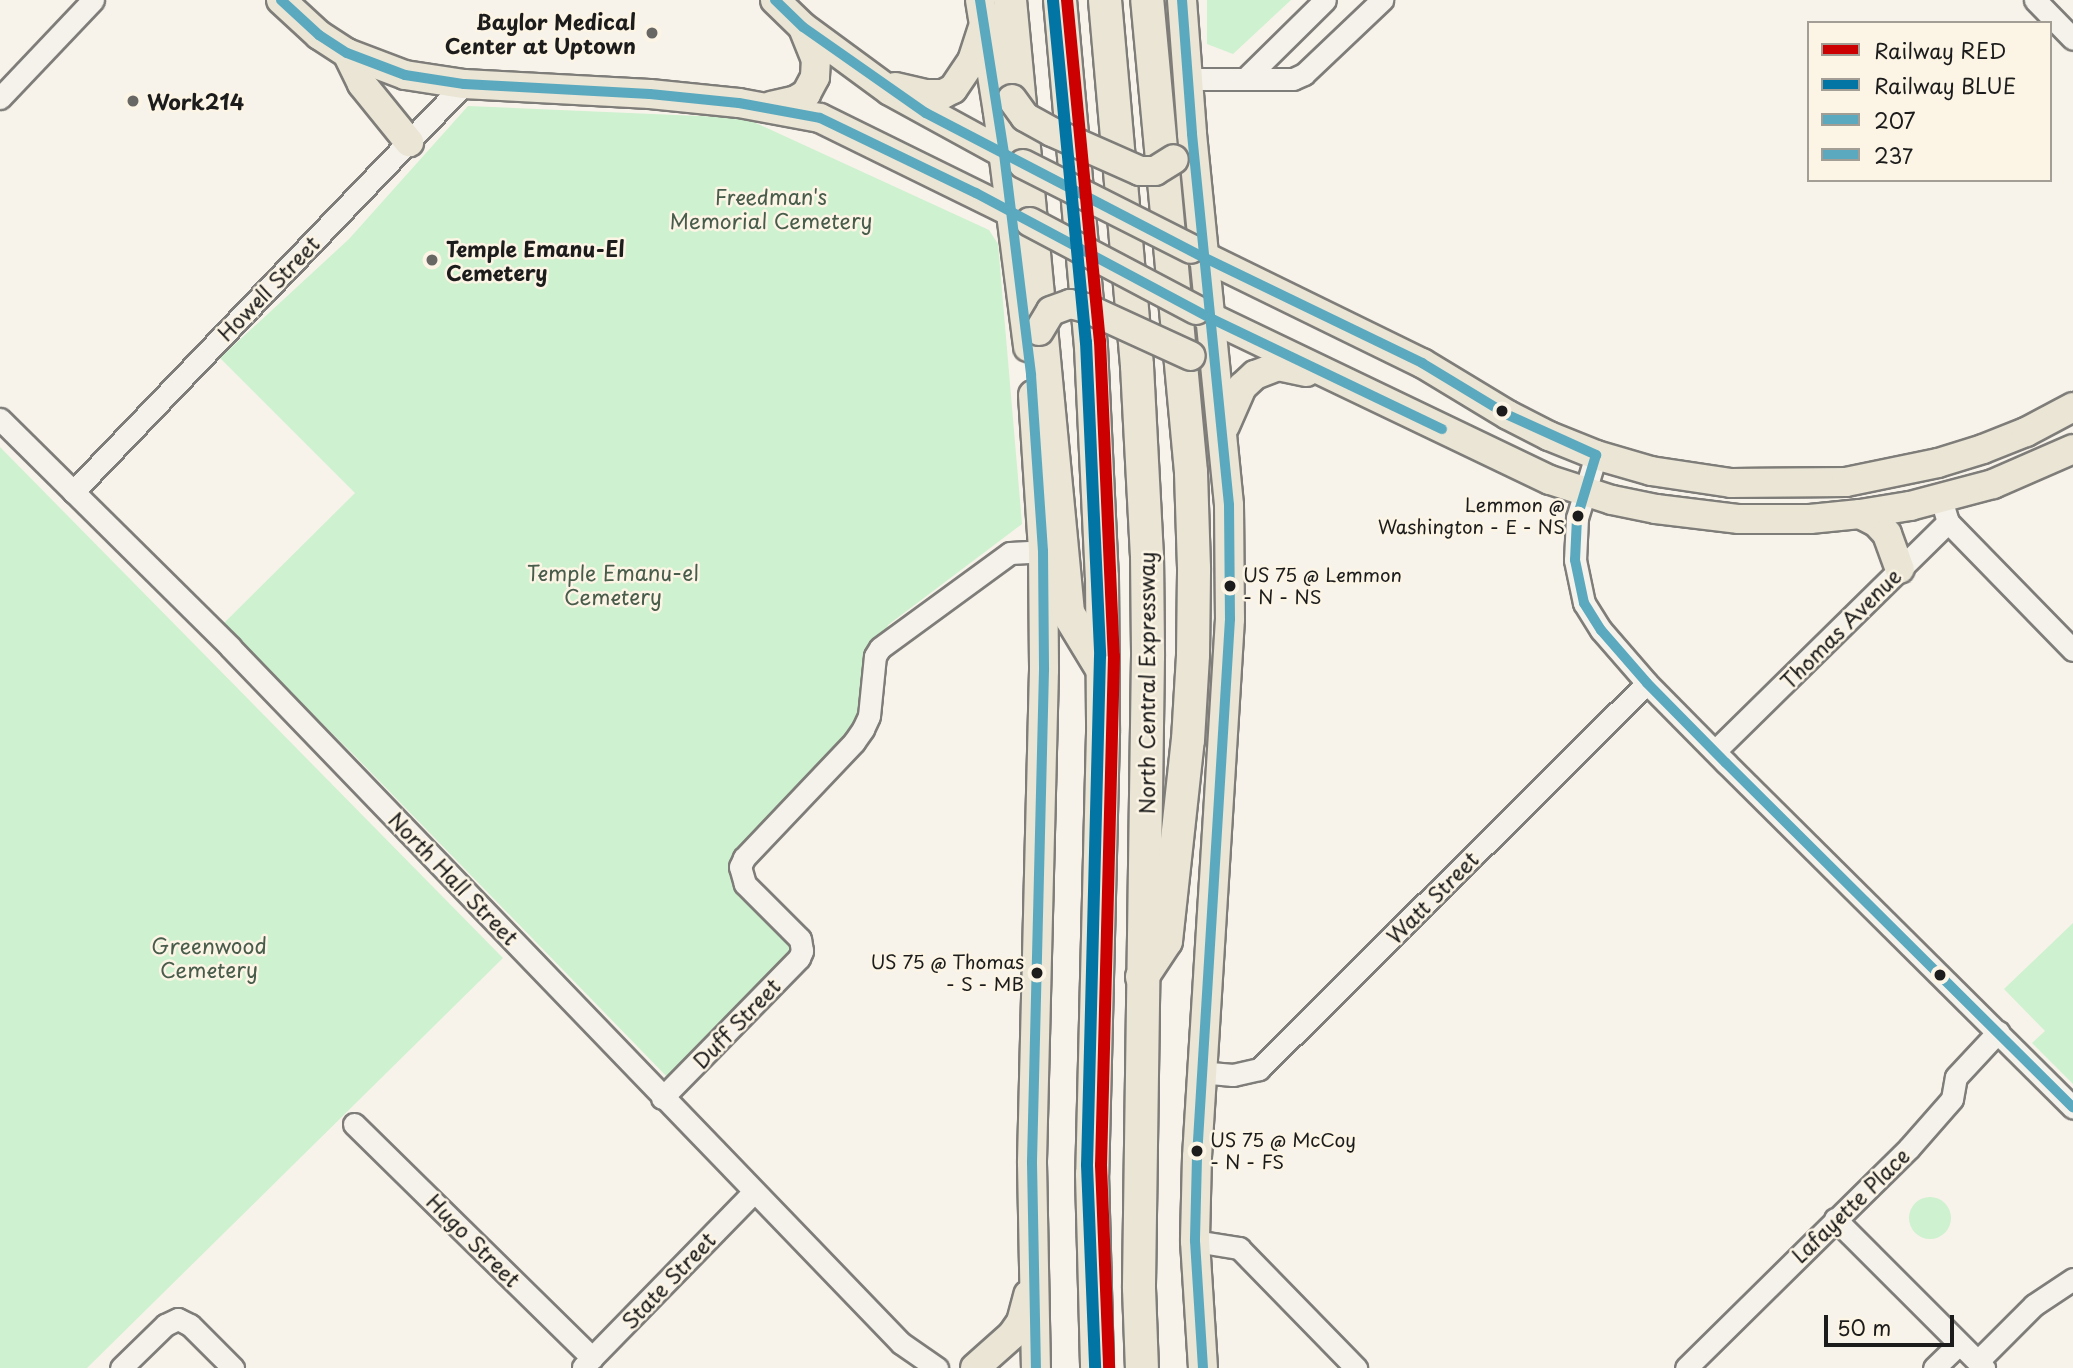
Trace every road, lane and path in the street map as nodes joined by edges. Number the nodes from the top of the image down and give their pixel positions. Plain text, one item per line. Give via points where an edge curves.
1 (93, 0) edge
2 (281, 0) edge
3 (775, 0) edge
4 (1010, 0) edge
5 (1060, 0) edge
6 (1105, 0) edge
7 (1147, 0) edge
8 (1182, 0) edge
9 (1325, 0) edge
10 (1382, 0) edge
11 (2035, 0) edge
12 (982, 14) edge
13 (803, 27) junction
14 (2073, 39) edge
15 (347, 53) junction
16 (857, 68) junction
17 (1188, 79) junction
18 (1245, 79) junction
19 (464, 84) junction
20 (0, 98) edge
21 (764, 107) junction
22 (1192, 134) junction
23 (409, 142) junction
24 (1013, 159) junction
25 (1020, 217) junction
26 (1198, 253) junction
27 (1204, 315) junction
28 (1031, 375) junction
29 (1333, 377) junction
30 (1219, 391) junction
31 (2073, 407) edge
32 (0, 419) edge
33 (1224, 429) junction
34 (2026, 432) junction
35 (2073, 449) edge
36 (1595, 455) junction
37 (1938, 463) junction
38 (73, 492) junction
39 (1584, 492) junction
40 (1944, 510) junction
41 (1860, 514) junction
42 (1810, 519) junction
43 (1043, 551) junction
44 (1900, 569) junction
45 (2073, 650) edge
46 (1103, 670) junction
47 (1647, 683) junction
48 (1715, 751) junction
49 (1142, 978) junction
50 (1998, 1032) junction
51 (1199, 1072) junction
52 (662, 1098) junction
53 (2073, 1107) edge
54 (354, 1124) dead end
55 (754, 1192) junction
56 (1835, 1219) junction
57 (1195, 1241) junction
58 (1034, 1276) junction
59 (2073, 1279) edge
60 (901, 1343) junction
61 (1958, 1345) junction
62 (587, 1363) edge
63 (1981, 1365) edge
64 (121, 1368) edge
65 (233, 1368) edge
66 (914, 1368) edge
67 (937, 1368) edge
68 (975, 1368) edge
69 (1036, 1368) edge
70 (1097, 1368) edge
71 (1142, 1368) edge
72 (1203, 1368) edge
73 (1356, 1368) edge
74 (1686, 1368) edge
75 (1934, 1368) edge

1 - 20 street
2 - 15 main road
3 - 13 main road
4 - 46 highway via 1068,613
5 - 46 highway, North Central Expressway via 1094,397
6 - 49 highway, North Central Expressway via 1137,366 1147,555
7 - 49 highway via 1191,472 1194,618 1188,740 1166,941
8 - 17 main road
9 - 18 street
10 - 18 street via 1304,74 1293,79
11 - 14 street
12 - 16 main road via 966,74 953,89 925,94 898,88
12 - 22 main road, bridge via 1012,99 1025,117 1140,171 1155,171 1174,159
12 - 24 main road
13 - 16 main road
13 - 21 main road via 816,60 811,86 796,100
15 - 19 main road via 405,75
15 - 23 main road via 362,84
16 - 24 main road via 926,113
17 - 18 street
17 - 22 main road
19 - 21 main road via 650,94
19 - 23 street, Howell Street
21 - 25 main road via 820,118
22 - 26 main road
23 - 38 street, Howell Street
24 - 25 main road
24 - 26 main road, bridge
25 - 27 main road, bridge
25 - 28 main road
26 - 27 main road
26 - 36 main road via 1422,363 1508,415
27 - 29 main road
27 - 30 main road
28 - 30 main road, bridge via 1039,331 1051,312 1070,304 1191,356
28 - 43 main road
29 - 33 main road via 1278,366 1266,369 1242,387
29 - 39 main road
30 - 33 main road
31 - 34 main road
32 - 38 street, North Hall Street
33 - 51 main road via 1230,619
34 - 37 main road
34 - 40 main road via 2011,454 1964,473 1950,484 1941,494
35 - 40 main road
36 - 37 main road via 1695,479 1780,484 1846,482
36 - 39 street
37 - 42 main road via 1914,484 1895,492 1835,501
38 - 52 street, North Hall Street via 230,647
39 - 42 main road via 1700,516
39 - 47 street via 1575,547 1578,585 1591,616
40 - 41 main road
40 - 44 street, Thomas Avenue
40 - 45 street
41 - 42 main road
41 - 44 main road via 1887,534
43 - 52 street, Duff Street via 1010,553 880,648 863,729 740,867 745,884 802,944 799,958
43 - 58 main road
44 - 48 street, Thomas Avenue
46 - 70 highway, North Central Expressway via 1092,1111
47 - 48 street
47 - 51 street, Watt Street via 1259,1069 1233,1075
48 - 50 street
49 - 71 highway, North Central Expressway
50 - 53 street
50 - 56 street, Lafayette Place via 1956,1077 1952,1099
51 - 57 main road
52 - 55 street, North Hall Street
54 - 62 street, Hugo Street
55 - 60 street, North Hall Street
55 - 62 street, State Street
56 - 61 street
56 - 74 street, Lafayette Place
57 - 72 main road
57 - 73 street via 1239,1248
58 - 68 main road via 1021,1322
58 - 69 main road
59 - 63 street via 2034,1305
60 - 66 street, North Hall Street
60 - 67 street, North Hall Street
61 - 63 street
61 - 75 street
64 - 65 street via 165,1325 178,1319 190,1325

